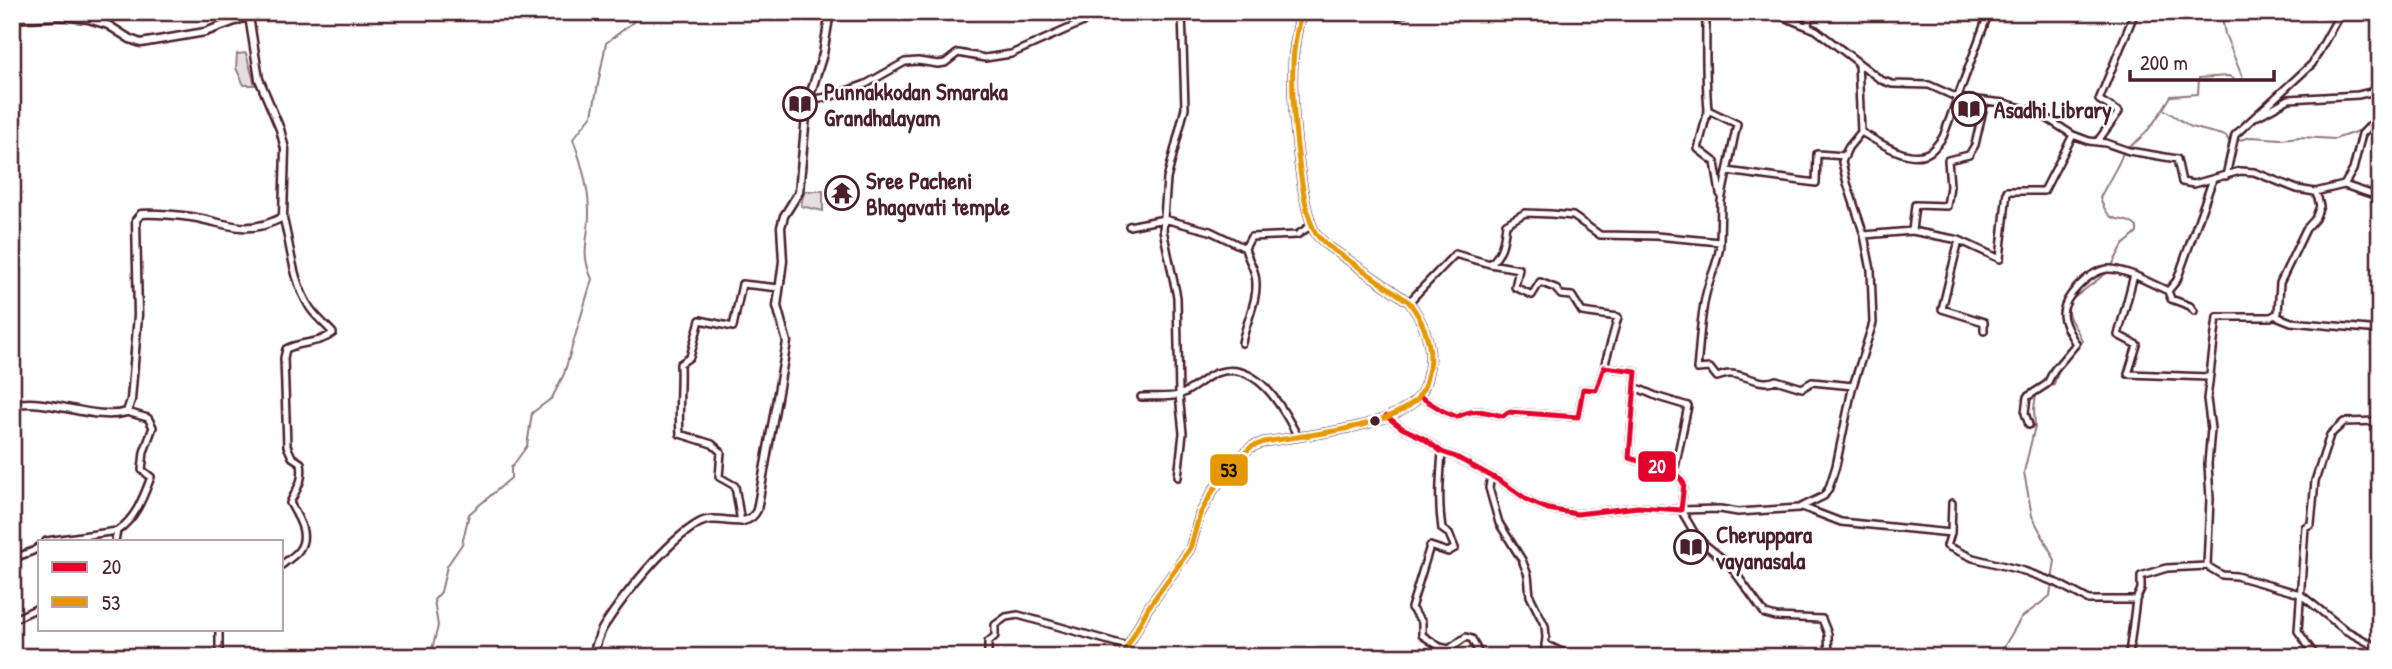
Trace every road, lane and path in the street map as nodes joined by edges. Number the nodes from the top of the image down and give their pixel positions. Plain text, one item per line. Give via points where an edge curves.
1 (257, 12) edge
2 (830, 12) edge
3 (1106, 12) edge
4 (1182, 12) edge
5 (1301, 12) edge
6 (1409, 12) edge
7 (1706, 12) edge
8 (1771, 12) edge
9 (1811, 12) edge
10 (1989, 12) edge
11 (2135, 12) edge
12 (2341, 12) edge
13 (248, 16) junction
14 (1397, 16) dead end
15 (12, 19) edge
16 (1808, 25) junction
17 (1858, 62) junction
18 (2380, 90) edge
19 (1958, 98) junction
20 (810, 100) junction
21 (1985, 101) junction
22 (1708, 110) junction
23 (2378, 117) edge
24 (2251, 120) junction
25 (1861, 132) junction
26 (2073, 135) junction
27 (2097, 142) junction
28 (1845, 156) junction
29 (1727, 171) junction
30 (2226, 176) junction
31 (2213, 179) junction
32 (2344, 185) junction
33 (2315, 192) junction
34 (2380, 197) edge
35 (1721, 201) junction
36 (283, 217) junction
37 (1164, 219) junction
38 (1312, 225) junction
39 (1129, 226) dead end
40 (1912, 231) junction
41 (1864, 234) junction
42 (1959, 240) junction
43 (1720, 242) junction
44 (1245, 248) junction
45 (1480, 262) junction
46 (2134, 275) junction
47 (779, 288) junction
48 (2168, 291) junction
49 (1409, 302) junction
50 (2194, 311) dead end
51 (2276, 316) junction
52 (2380, 330) edge
53 (1984, 331) dead end
54 (1242, 343) dead end
55 (1604, 367) junction
56 (2208, 377) junction
57 (1853, 386) junction
58 (1634, 387) junction
59 (1179, 395) junction
60 (1419, 396) junction
61 (1141, 397) dead end
62 (12, 405) edge
63 (127, 412) junction
64 (1387, 416) junction
65 (2380, 421) edge
66 (2029, 425) dead end
67 (1298, 438) junction
68 (1442, 452) junction
69 (1674, 472) junction
70 (1491, 476) junction
71 (1178, 477) dead end
72 (1952, 503) dead end
73 (1802, 507) junction
74 (1681, 510) junction
75 (741, 522) junction
76 (117, 531) junction
77 (1951, 533) junction
78 (53, 540) edge
79 (115, 540) edge
80 (38, 547) edge
81 (12, 559) edge
82 (284, 563) edge
83 (2207, 566) junction
84 (2300, 594) junction
85 (2136, 600) junction
86 (38, 608) edge
87 (12, 620) edge
88 (219, 630) edge
89 (1545, 644) junction
90 (1127, 646) junction
91 (2380, 649) edge
92 (1480, 656) edge
93 (219, 657) edge
94 (592, 657) edge
95 (988, 657) edge
96 (1122, 657) edge
97 (1544, 657) edge
98 (1573, 657) edge
99 (1829, 657) edge
100 (2126, 657) edge
101 (2316, 657) edge

1 - 13 main road
2 - 20 main road
3 - 20 street via 1011,54 985,58 958,53 934,65 905,62 866,84
4 - 37 street via 1185,108 1167,179
5 - 38 main road via 1293,87 1303,193
6 - 14 street
7 - 22 street
8 - 16 street
9 - 16 street
10 - 19 street
11 - 27 street via 2099,100 2119,112
12 - 24 street via 2312,64
13 - 15 main road via 205,32 141,43 88,19
13 - 36 main road via 259,79 285,149
16 - 17 street
17 - 19 street via 1892,84 1929,85
17 - 25 street
18 - 24 street via 2289,99
19 - 21 street
19 - 25 street via 1944,137 1931,152 1916,157
20 - 47 main road via 799,192 781,227
21 - 26 street via 2026,109
21 - 40 street via 1969,155 1948,160 1947,206 1915,205
22 - 29 street via 1737,124
22 - 35 street via 1698,149 1715,162
23 - 32 street via 2362,134
24 - 30 street via 2235,135
25 - 28 street
26 - 27 street
26 - 42 street via 2044,191 2007,191 2000,259
27 - 31 street via 2177,159 2182,182
28 - 29 street via 1817,154 1816,183
28 - 41 street via 1847,183
29 - 35 street
30 - 31 street
30 - 33 street via 2254,172
31 - 48 street via 2177,280
32 - 33 street
32 - 34 street
33 - 51 street via 2320,206 2280,283
35 - 43 street
36 - 63 main road via 237,229 190,217 137,216 138,315
36 - 82 street via 302,291 311,310 333,332 324,340 295,344 286,349 284,358 287,446 302,470 301,485 290,503 304,539 299,551
37 - 39 street
37 - 44 street via 1210,231
37 - 59 street via 1177,297
38 - 44 street via 1297,235 1251,237
38 - 49 main road via 1328,246
40 - 41 street
40 - 42 street
41 - 57 street via 1873,323
42 - 53 street via 1942,309 1984,322
43 - 45 street via 1601,235 1573,216 1525,213 1506,224 1503,247 1495,260
43 - 57 street via 1702,310 1697,369 1710,368 1717,377 1731,373 1802,388 1812,382
44 - 54 street via 1256,288
45 - 49 street via 1455,254
45 - 55 street via 1518,269 1515,287 1532,295 1540,282 1572,296 1582,312 1618,317
46 - 48 street
46 - 56 street via 2118,335 2137,345 2128,374
46 - 66 street via 2110,269 2076,288 2066,300 2063,316 2076,344 2047,384 2027,397
47 - 75 main road via 777,306 787,342 783,374 757,510 754,518
47 - 75 street via 741,284 733,327 700,320 690,357 680,364 680,435 712,444 721,453 719,477 735,486
48 - 50 street via 2171,299
49 - 60 main road via 1430,344 1427,380
51 - 52 street via 2291,322
51 - 56 street via 2217,317
55 - 58 street via 1636,371
55 - 60 street via 1596,390 1583,389 1578,416 1467,411 1457,417
56 - 83 street
57 - 73 street via 1829,488 1824,496
58 - 69 street via 1629,458
58 - 69 street via 1688,406
59 - 61 street
59 - 67 street via 1217,373 1241,372 1275,399
59 - 71 street via 1183,433
60 - 64 main road
62 - 63 main road
63 - 76 street via 148,418 153,426 142,470 150,477 141,503
64 - 67 main road
64 - 68 street
65 - 84 street via 2344,422 2330,435 2315,481 2311,524 2305,527
67 - 90 main road via 1251,447 1226,471 1203,508 1190,549
68 - 70 street
68 - 92 street via 1439,508 1442,528 1455,548 1448,552 1430,547 1411,608 1422,622 1422,635 1449,649 1466,637 1472,639
69 - 74 street via 1684,484
70 - 74 street via 1529,501 1566,514 1648,507
70 - 89 street via 1489,488 1499,523 1527,571 1532,601 1546,631
72 - 77 street
73 - 74 street
73 - 77 street via 1841,522
74 - 99 street via 1698,539 1729,564 1765,614 1822,620
75 - 94 main road via 711,519 688,531 649,567 603,628
76 - 78 street
76 - 79 street
77 - 85 street via 1947,546 1973,558 2024,571 2089,600
80 - 81 street
83 - 84 street via 2222,575
83 - 85 street via 2167,568 2141,576
84 - 91 street via 2344,630
84 - 101 street via 2298,631
85 - 100 street
86 - 87 street
88 - 93 street
89 - 97 street
89 - 98 street
90 - 95 street via 1018,615 995,625
90 - 96 main road

